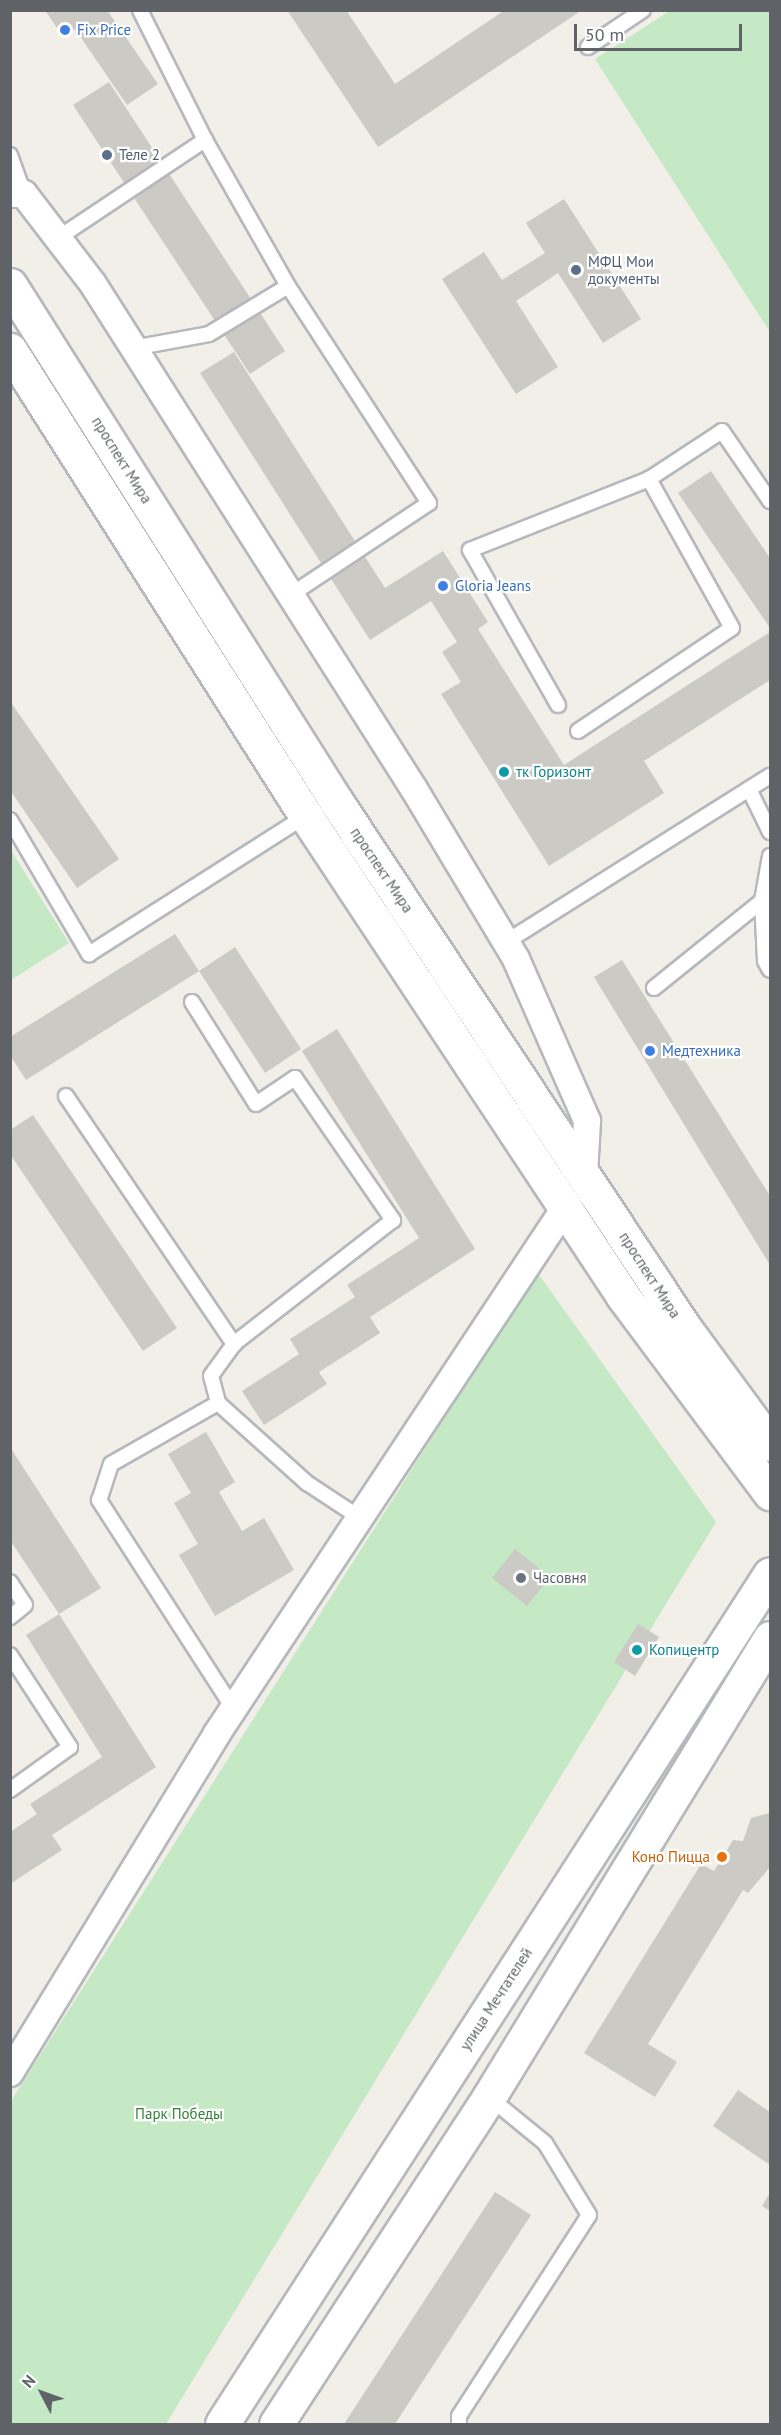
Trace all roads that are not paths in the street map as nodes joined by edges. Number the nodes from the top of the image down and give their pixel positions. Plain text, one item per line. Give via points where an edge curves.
1 (141, 10) edge
2 (643, 10) edge
3 (588, 47) dead end
4 (205, 141) junction
5 (10, 155) edge
6 (17, 194) edge
7 (58, 238) junction
8 (10, 285) edge
9 (288, 286) junction
10 (133, 348) junction
11 (10, 350) edge
12 (649, 479) junction
13 (771, 501) edge
14 (289, 597) junction
15 (558, 705) dead end
16 (578, 730) dead end
17 (771, 776) edge
18 (749, 789) junction
19 (306, 816) junction
20 (10, 820) edge
21 (771, 832) edge
22 (771, 856) edge
23 (762, 902) junction
24 (506, 942) junction
25 (771, 970) edge
26 (654, 988) dead end
27 (192, 1002) dead end
28 (66, 1096) dead end
29 (584, 1175) junction
30 (564, 1208) junction
31 (234, 1344) junction
32 (218, 1404) junction
33 (771, 1444) edge
34 (771, 1492) edge
35 (357, 1516) junction
36 (771, 1574) edge
37 (10, 1582) edge
38 (10, 1617) edge
39 (771, 1638) edge
40 (10, 1655) edge
41 (232, 1708) junction
42 (10, 1790) edge
43 (11, 2069) edge
44 (489, 2097) junction
45 (222, 2424) edge
46 (276, 2424) edge
47 (459, 2424) edge

1 - 4 lane
2 - 3 lane
4 - 7 lane
4 - 9 lane
5 - 6 lane
6 - 7 street
7 - 10 street via 93,284
8 - 29 street, проспект Мира via 336,801
9 - 10 lane via 209,334
9 - 14 lane via 429,503
10 - 14 street
11 - 19 street, проспект Мира
12 - 13 lane via 722,431
12 - 15 lane via 470,550
12 - 16 lane via 732,628
14 - 24 street via 414,789
17 - 18 lane
18 - 21 lane
18 - 24 lane
19 - 20 lane via 88,954
19 - 30 street, проспект Мира
22 - 23 lane
23 - 25 lane via 765,961
23 - 26 lane
24 - 29 street via 587,1121
27 - 31 lane via 256,1104 295,1078 393,1220
28 - 31 lane
29 - 33 street, проспект Мира via 684,1327
30 - 34 street, проспект Мира via 623,1296
30 - 35 street
31 - 32 lane via 211,1376
32 - 35 lane via 307,1483
32 - 41 lane via 111,1464 99,1500
35 - 41 street
36 - 45 street, улица Мечтателей
37 - 38 lane via 26,1605
39 - 44 street
40 - 42 lane via 70,1747
41 - 43 street
44 - 46 street
44 - 47 lane via 544,2143 589,2215 459,2416

